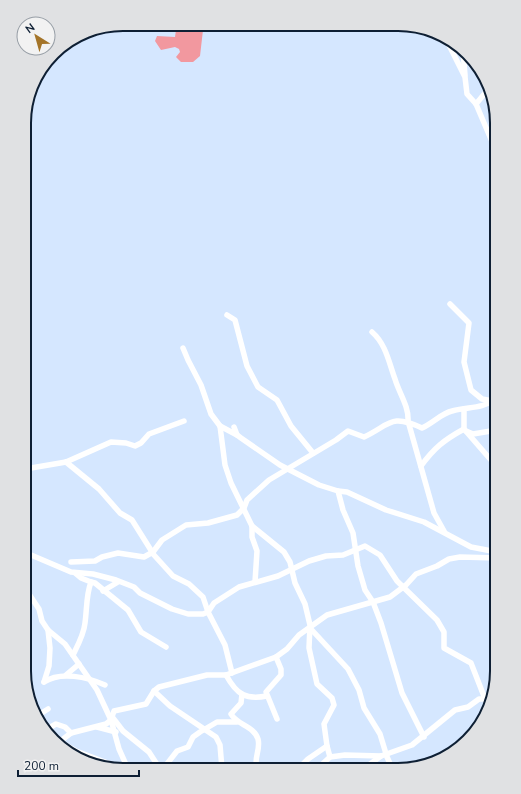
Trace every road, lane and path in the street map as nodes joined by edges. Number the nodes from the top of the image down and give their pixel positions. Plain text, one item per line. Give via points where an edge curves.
1 (450, 47) edge
2 (464, 59) edge
3 (465, 77) junction
4 (485, 93) edge
5 (476, 104) junction
6 (490, 137) edge
7 (450, 304) dead end
8 (227, 315) dead end
9 (372, 332) dead end
10 (183, 348) dead end
11 (490, 400) edge
12 (490, 402) edge
13 (464, 409) junction
14 (184, 421) dead end
15 (408, 421) junction
16 (220, 426) junction
17 (234, 427) dead end
18 (464, 429) junction
19 (490, 431) edge
20 (237, 434) junction
21 (313, 452) junction
22 (490, 459) edge
23 (66, 462) junction
24 (421, 466) junction
25 (31, 468) edge
26 (287, 468) junction
27 (338, 490) junction
28 (244, 508) junction
29 (252, 526) junction
30 (444, 531) junction
31 (355, 550) junction
32 (490, 551) edge
33 (153, 552) junction
34 (31, 555) edge
35 (490, 558) edge
36 (71, 562) dead end
37 (292, 569) junction
38 (75, 573) junction
39 (91, 582) junction
40 (119, 582) junction
41 (255, 582) junction
42 (403, 587) junction
43 (104, 591) junction
44 (31, 597) edge
45 (373, 602) junction
46 (208, 612) junction
47 (310, 628) junction
48 (48, 630) junction
49 (166, 647) dead end
50 (73, 655) junction
51 (276, 657) junction
52 (79, 664) junction
53 (229, 674) junction
54 (66, 675) junction
55 (90, 680) junction
56 (105, 685) dead end
57 (154, 691) junction
58 (242, 694) junction
59 (268, 696) junction
60 (486, 698) edge
61 (485, 701) edge
62 (48, 709) dead end
63 (41, 713) edge
64 (277, 719) dead end
65 (111, 720) junction
66 (237, 722) junction
67 (50, 727) edge
68 (97, 727) junction
69 (204, 730) junction
70 (114, 731) junction
71 (122, 731) junction
72 (71, 733) junction
73 (424, 737) junction
74 (62, 740) edge
75 (326, 746) junction
76 (83, 754) edge
77 (383, 755) junction
78 (330, 757) junction
79 (99, 760) edge
80 (125, 763) edge
81 (157, 763) edge
82 (167, 763) edge
83 (221, 763) edge
84 (255, 763) edge
85 (304, 763) edge
86 (324, 763) edge
87 (374, 763) edge
88 (388, 763) edge

1 - 3 street
2 - 3 street
3 - 5 street via 468,94
4 - 5 street
5 - 6 street
7 - 11 street via 469,324 464,362 471,390 482,399
8 - 21 street via 234,320 247,366 258,387 277,400 291,426
9 - 15 street via 380,340 391,364
10 - 16 street via 201,385 211,414
12 - 13 street via 476,408
13 - 15 street via 452,410 422,428
13 - 18 street
14 - 23 street via 149,434 141,444 135,446 111,442
15 - 21 street via 388,422 364,437 348,431
15 - 24 street
16 - 20 street
16 - 28 street via 224,465
17 - 20 street
18 - 19 street via 473,434
18 - 22 street
18 - 24 street via 431,451
20 - 26 street
21 - 26 street via 299,463
23 - 25 street
23 - 33 street via 99,489 120,513 132,520
24 - 30 street via 434,513
26 - 27 street via 319,485
26 - 28 street via 261,486 247,500
27 - 30 street
27 - 31 street
28 - 29 street
28 - 33 street via 237,515 226,519 186,525 162,540
29 - 37 street via 284,552
29 - 41 street via 256,551
30 - 32 street via 471,547
31 - 37 street via 343,555 312,559
31 - 42 street via 365,546 380,555
31 - 45 street via 365,590
33 - 36 street via 144,557 118,553 95,561
33 - 46 street via 173,576 189,584 203,597
34 - 38 street
35 - 42 street via 449,559 416,574
37 - 41 street
37 - 47 street via 295,583 305,604
38 - 39 street
38 - 40 street via 93,574
39 - 43 street
39 - 50 street via 85,625
40 - 43 street via 110,585
40 - 46 street via 134,587 140,593 172,609 188,614
41 - 46 street via 232,591 211,606
42 - 45 street via 390,597
42 - 60 street via 437,620 444,632 444,648 471,662
43 - 49 street via 128,610 141,632
44 - 48 street
45 - 47 street via 330,613
45 - 73 street via 389,645 402,693
46 - 53 street via 225,645
47 - 51 street
47 - 75 street via 309,648 317,684 332,698 334,705 324,724
47 - 77 street via 348,669 359,690 364,708 380,734
48 - 50 street via 65,644
48 - 54 street via 50,648 44,682
50 - 52 street
51 - 53 street
51 - 59 street via 282,673 268,688
52 - 54 street
52 - 55 street
53 - 57 street via 207,675 159,687
53 - 58 street via 232,686
54 - 55 street
55 - 56 street
55 - 65 street
57 - 65 street via 146,704 114,711
57 - 69 street
58 - 59 street via 254,698
58 - 66 street via 241,703 231,714
59 - 64 street
61 - 73 street via 479,699 468,707 455,710
62 - 63 street
65 - 68 street
65 - 70 street
65 - 71 street via 116,720
66 - 69 street via 217,722
66 - 84 street via 250,729 258,739 259,748
67 - 72 street via 56,724 65,727
68 - 70 street
68 - 72 street
69 - 82 street
69 - 83 street via 219,741
70 - 71 street
70 - 80 street
71 - 81 street via 145,748
72 - 74 street
73 - 77 street via 412,745
75 - 78 street
75 - 85 street
76 - 79 street
77 - 78 street
77 - 87 street
77 - 88 street
78 - 86 street

